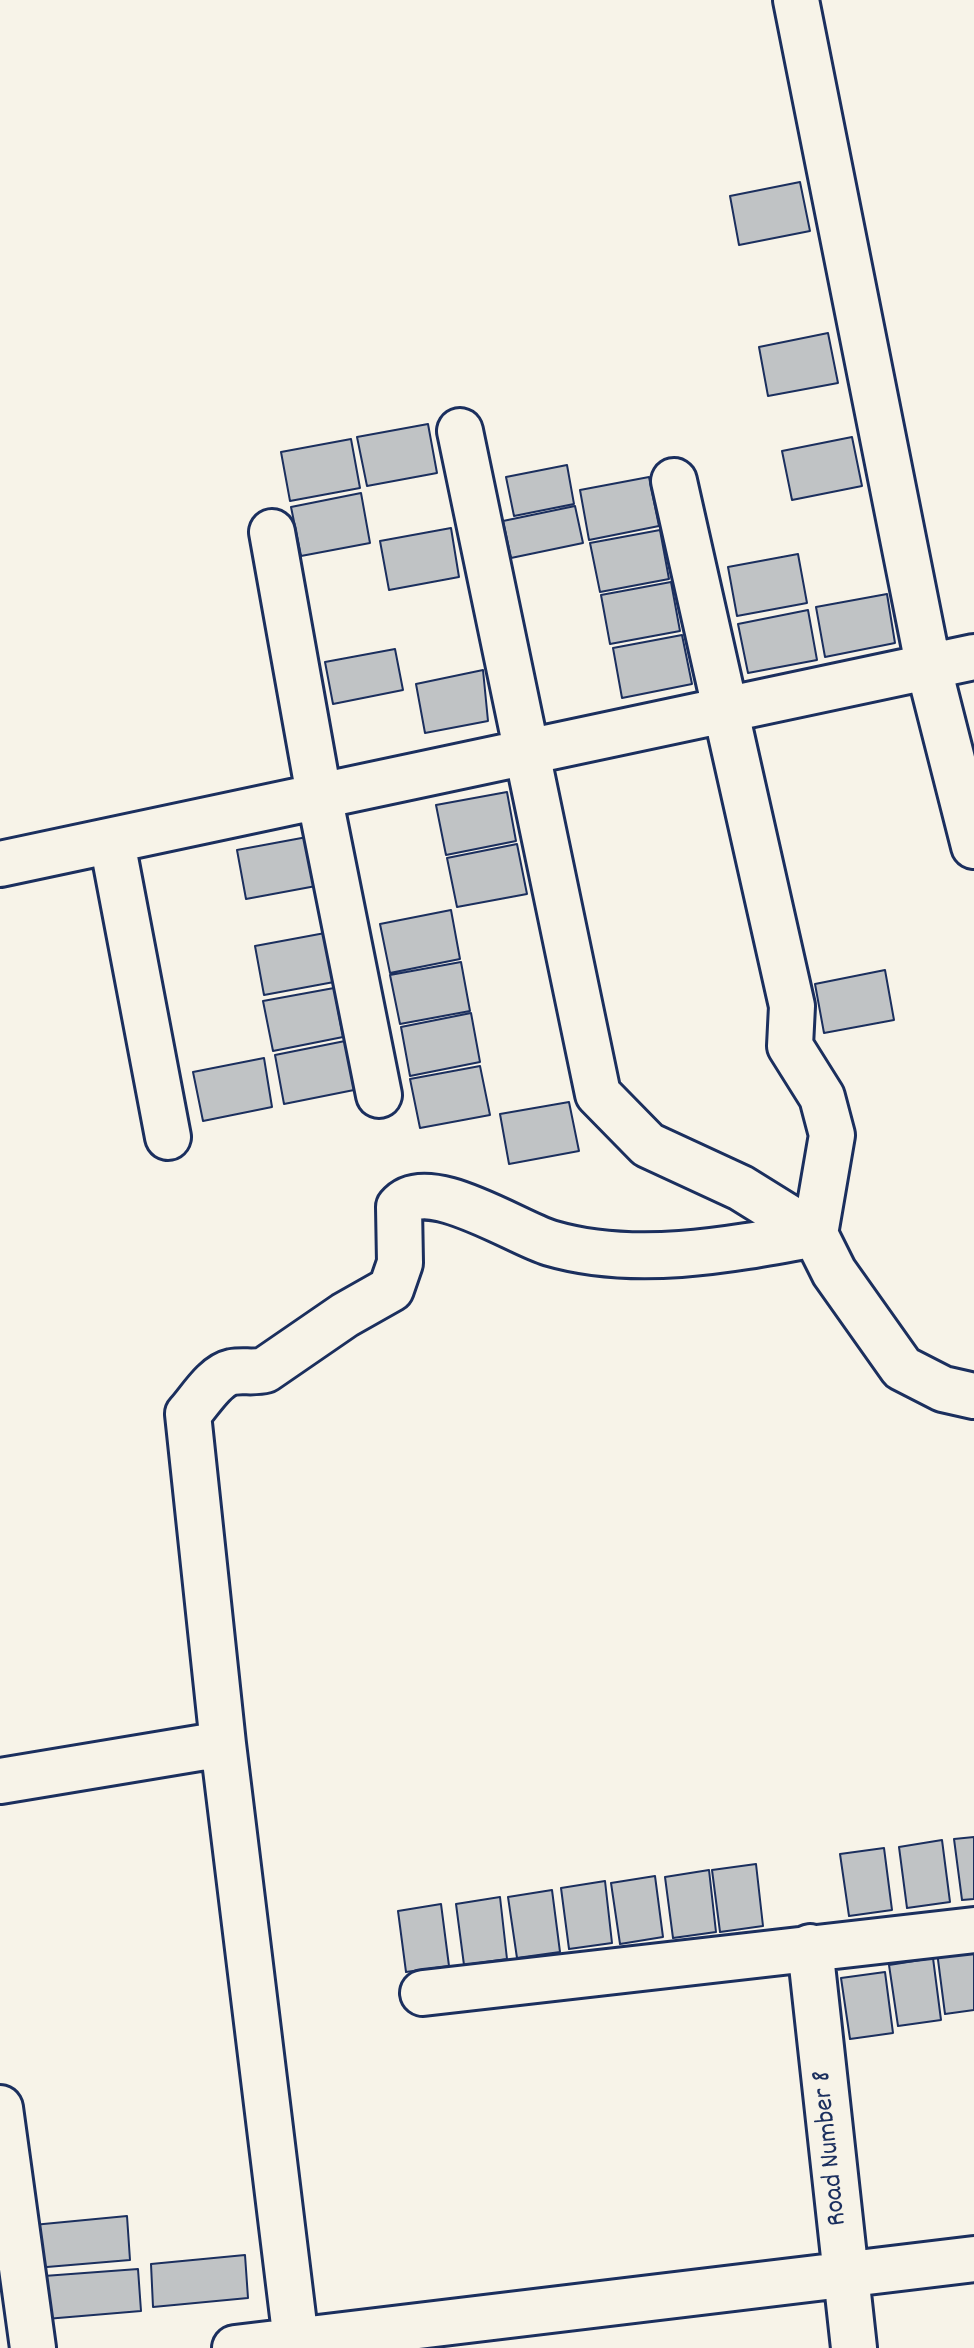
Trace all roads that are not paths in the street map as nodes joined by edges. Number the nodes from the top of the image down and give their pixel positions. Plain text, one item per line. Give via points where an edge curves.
1 (796, 0) edge
2 (460, 431) dead end
3 (674, 481) dead end
4 (272, 532) dead end
5 (974, 657) edge
6 (929, 669) junction
7 (725, 711) junction
8 (525, 752) junction
9 (319, 795) junction
10 (112, 842) junction
11 (974, 846) edge
12 (0, 864) edge
13 (379, 1095) dead end
14 (168, 1137) dead end
15 (815, 1234) junction
16 (974, 1396) edge
17 (223, 1744) junction
18 (0, 1781) edge
19 (974, 1930) edge
20 (810, 1947) junction
21 (423, 1993) dead end
22 (0, 2108) edge
23 (974, 2259) edge
24 (845, 2275) junction
25 (495, 2332) edge
26 (296, 2341) junction
27 (33, 2348) edge
28 (235, 2348) edge
29 (854, 2348) edge

1 - 6 street
2 - 8 street
3 - 7 street
4 - 9 street
5 - 6 street
6 - 7 street
6 - 11 street
7 - 8 street
7 - 15 street via 792,1006 790,1046 822,1097 832,1135
8 - 9 street
8 - 15 street via 598,1094 648,1145 741,1188
9 - 10 street
9 - 13 street
10 - 12 street
10 - 14 street
15 - 16 street via 834,1272 902,1368 943,1389
15 - 17 street via 717,1252 589,1255 541,1241 462,1205 425,1195 404,1201 399,1207 400,1263 391,1289 265,1370 220,1378 188,1414
17 - 18 street
17 - 26 street
19 - 20 street
20 - 21 street
20 - 24 street, Road Number 8
22 - 27 street
23 - 24 street
24 - 25 street
24 - 29 street, Road Number 8
25 - 26 street
26 - 28 street

